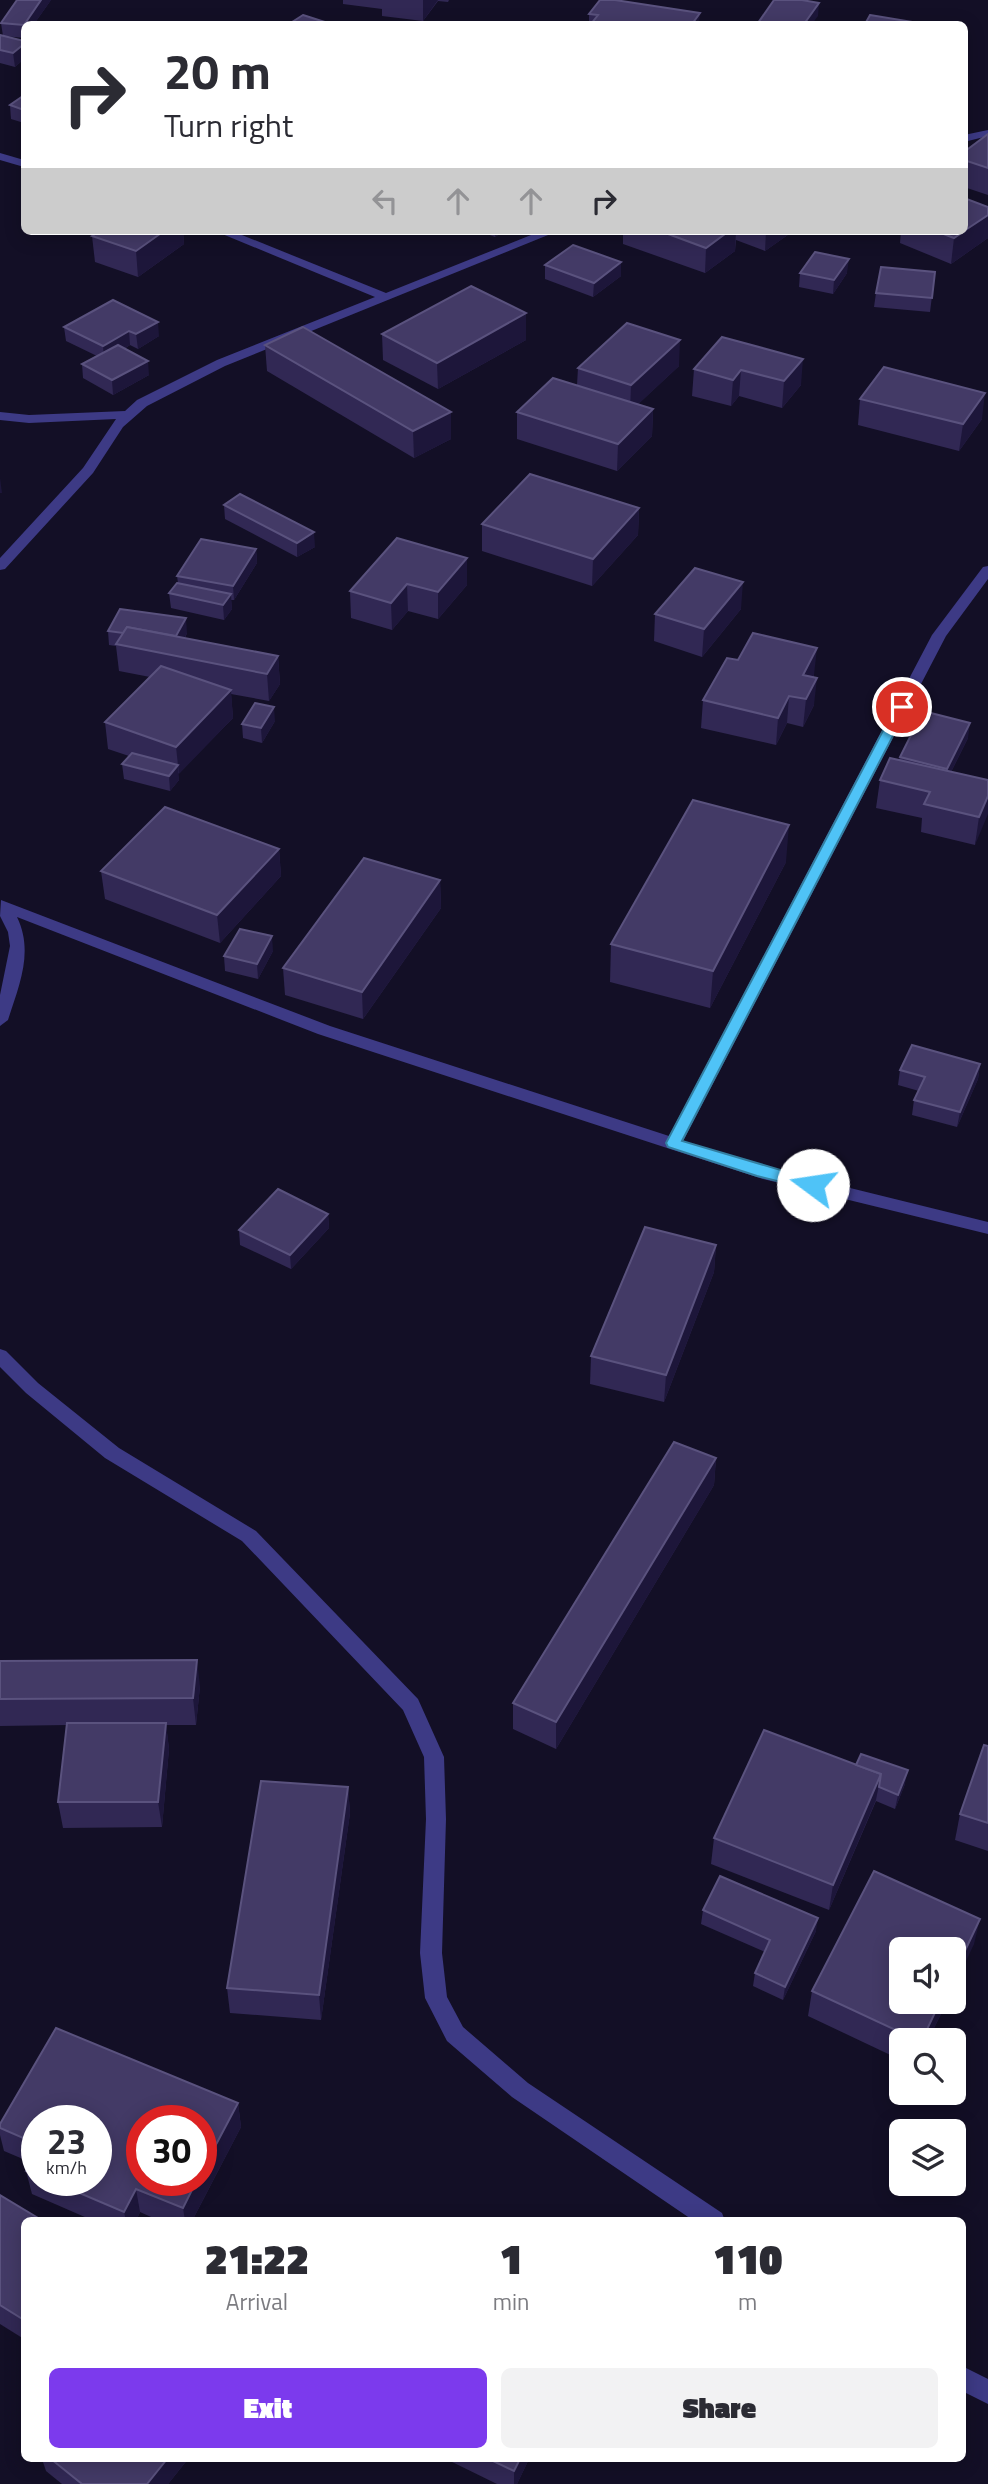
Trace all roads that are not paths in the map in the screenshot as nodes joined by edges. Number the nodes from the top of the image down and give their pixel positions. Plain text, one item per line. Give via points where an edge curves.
1 (988, 133) edge
2 (968, 138) edge
3 (0, 156) edge
4 (21, 163) edge
5 (231, 235) edge
6 (542, 235) edge
7 (383, 296) junction
8 (0, 415) edge
9 (126, 415) junction
10 (0, 566) edge
11 (988, 570) edge
12 (1, 905) edge
13 (0, 1020) edge
14 (673, 1143) junction
15 (988, 1228) edge
16 (0, 1356) edge
17 (709, 2217) edge
18 (966, 2380) edge
19 (988, 2392) edge

1 - 2 street
3 - 4 street
5 - 7 street
6 - 7 street
7 - 9 street via 221,363
8 - 9 street via 40,419
9 - 10 street via 88,470
11 - 14 street via 939,635
12 - 13 street via 16,928 19,957
12 - 14 street via 324,1030
14 - 15 street via 763,1172
16 - 17 street via 112,1453 249,1536 411,1705 434,1758 431,1952 436,1998 455,2034 520,2090
18 - 19 street

